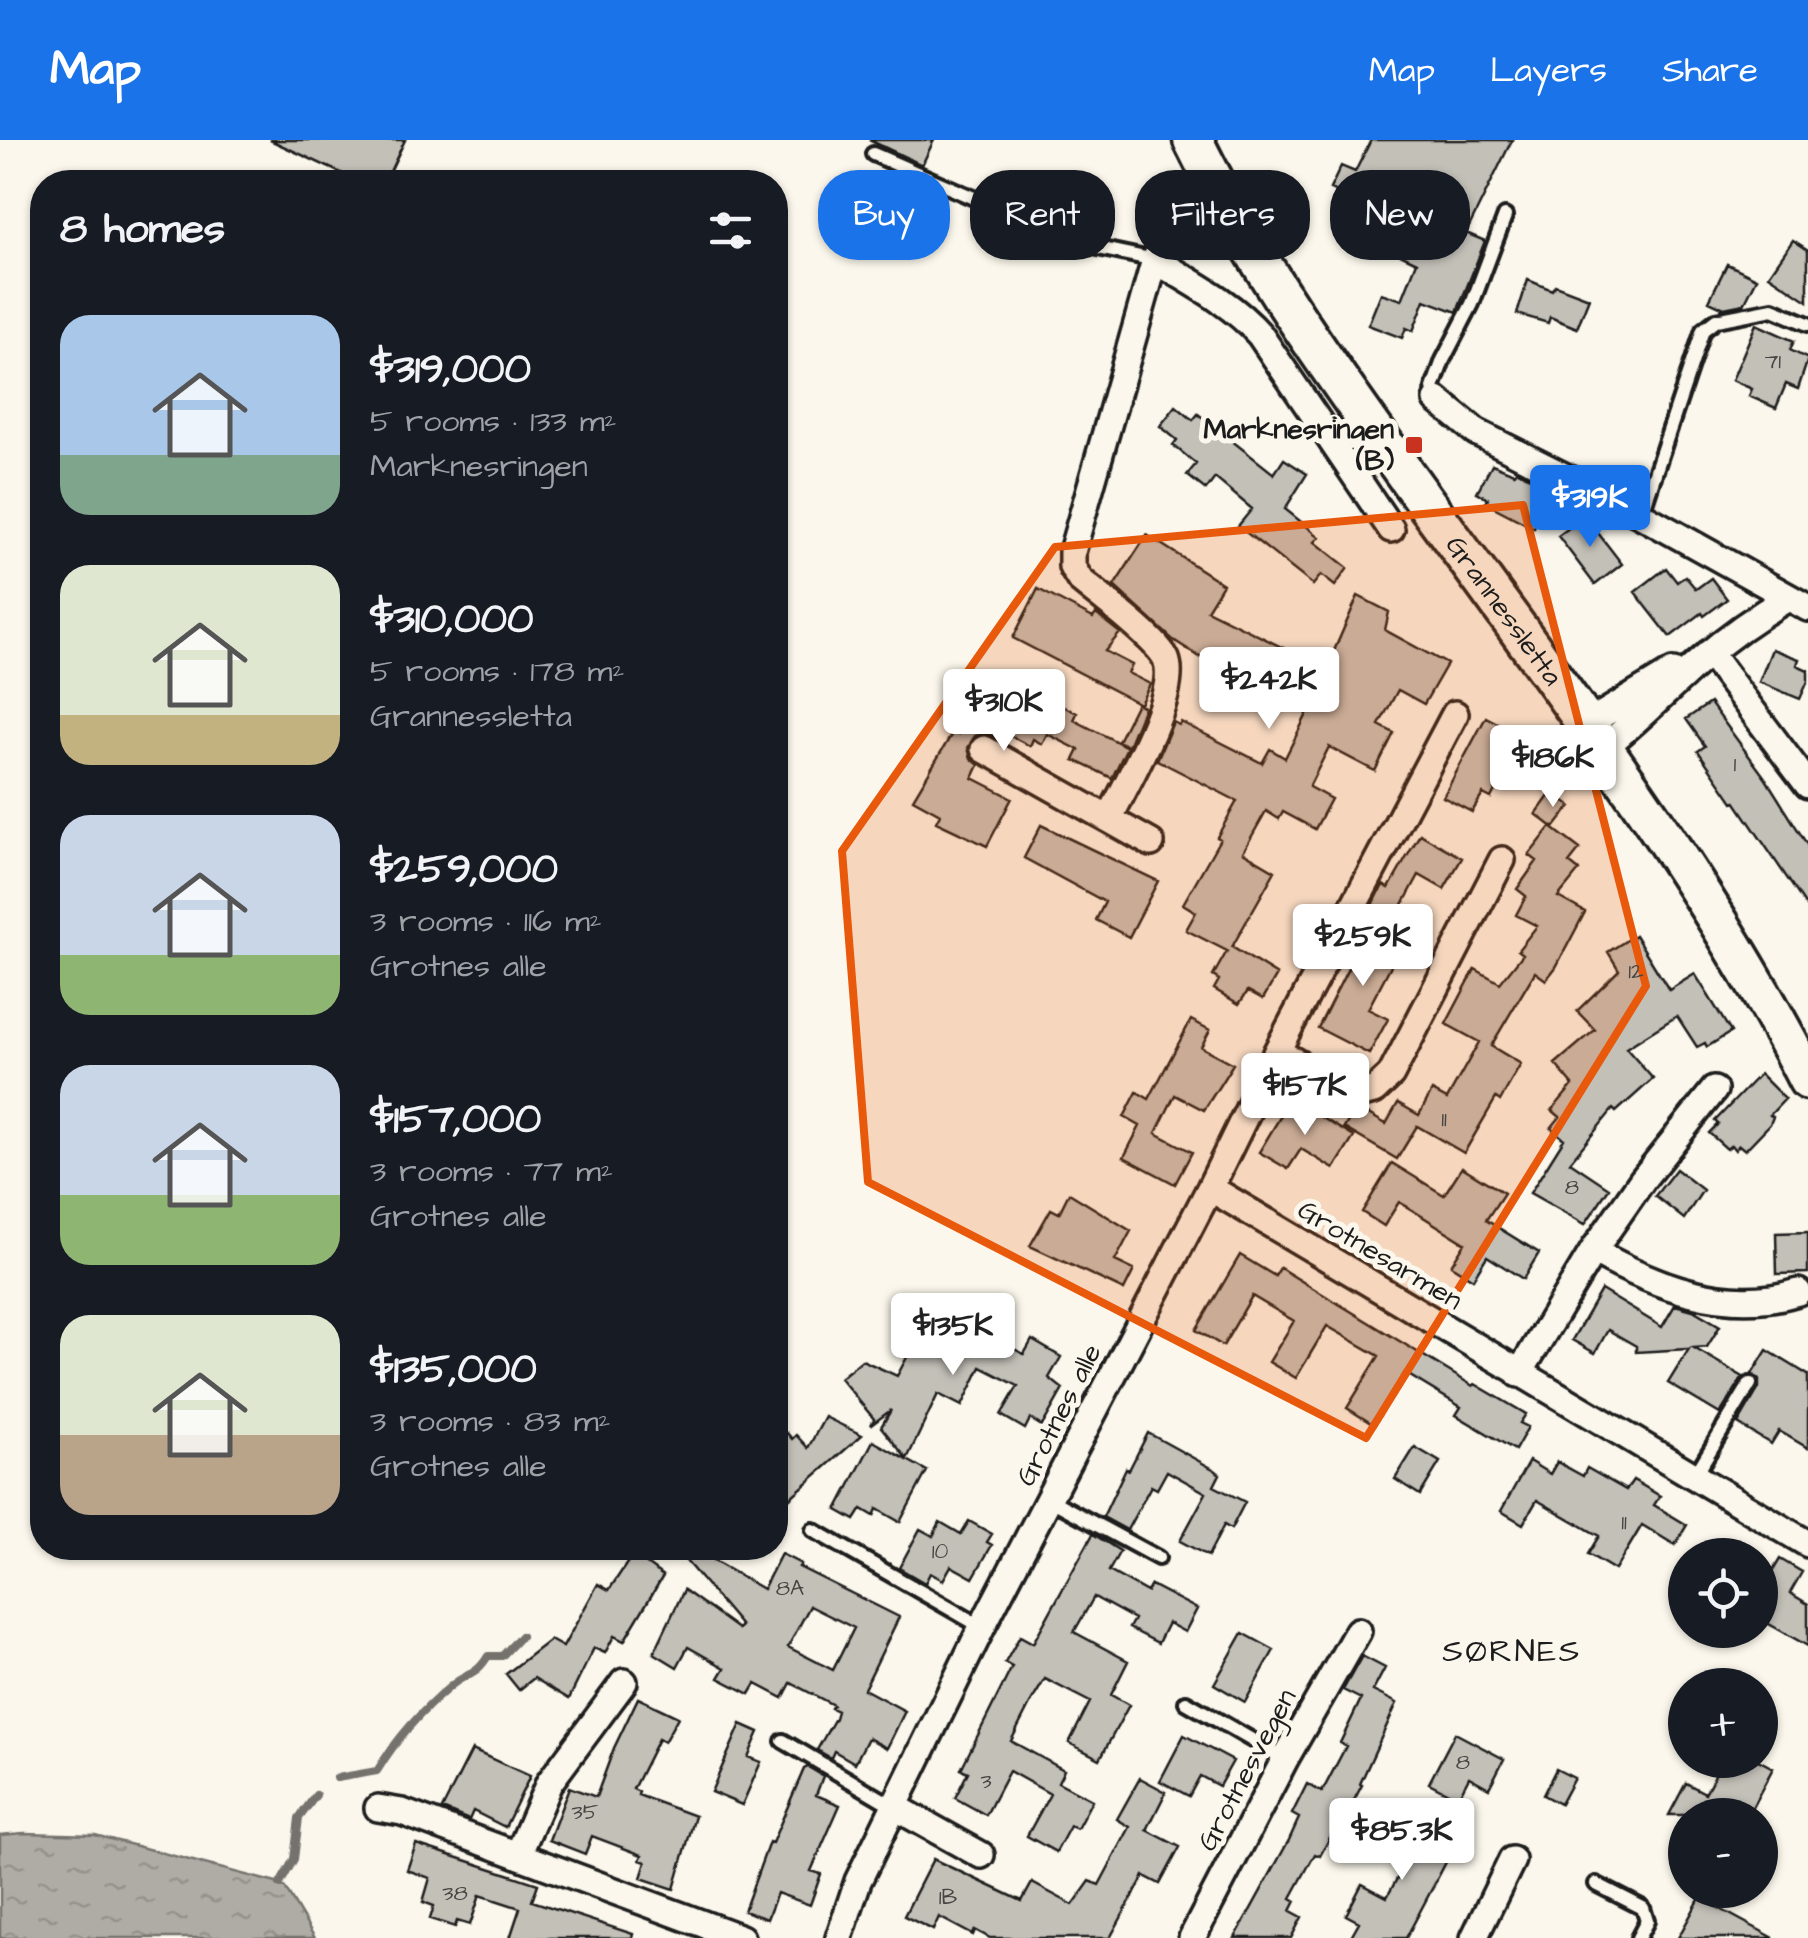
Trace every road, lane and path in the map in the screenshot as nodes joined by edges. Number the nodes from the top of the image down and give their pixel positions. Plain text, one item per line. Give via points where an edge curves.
1 (1193, 140) edge
2 (873, 154) dead end
3 (1208, 170) edge
4 (1505, 216) dead end
5 (1135, 256) edge
6 (1155, 260) joint
7 (1258, 260) edge
8 (1808, 324) edge
9 (1437, 400) joint
10 (1641, 515) junction
11 (1391, 530) dead end
12 (1798, 603) edge
13 (1709, 653) junction
14 (1454, 714) dead end
15 (1594, 737) junction
16 (984, 749) dead end
17 (1808, 785) edge
18 (1109, 819) junction
19 (1152, 843) dead end
20 (1502, 860) dead end
21 (1277, 1051) junction
22 (1808, 1080) edge
23 (1714, 1090) dead end
24 (1210, 1188) junction
25 (1593, 1251) junction
26 (1798, 1292) dead end
27 (1519, 1374) junction
28 (1750, 1384) dead end
29 (1694, 1477) junction
30 (1049, 1499) junction
31 (813, 1530) dead end
32 (1808, 1544) edge
33 (1158, 1558) dead end
34 (982, 1627) junction
35 (1358, 1631) dead end
36 (624, 1682) dead end
37 (1186, 1702) dead end
38 (783, 1741) dead end
39 (1285, 1759) junction
40 (896, 1807) junction
41 (378, 1808) dead end
42 (518, 1855) junction
43 (981, 1855) dead end
44 (1512, 1860) dead end
45 (1596, 1884) dead end
46 (742, 1938) edge
47 (839, 1938) edge
48 (1192, 1938) edge
49 (1474, 1938) edge
50 (1638, 1938) edge

1 - 3 main road, Grannessletta
2 - 5 lane via 1079,244
4 - 9 lane via 1443,360
6 - 11 street via 1249,322
6 - 18 street via 1072,552 1080,580 1150,640 1166,658 1169,678
7 - 15 main road, Grannessletta
8 - 10 lane via 1773,309 1716,320 1703,330
9 - 10 street via 1476,432
10 - 12 street
12 - 13 street via 1751,620
13 - 15 street via 1643,718
13 - 17 street
14 - 21 street, Grotnes alle
15 - 22 main road, Grannessletta via 1714,915
16 - 18 street
18 - 19 street
20 - 21 street via 1392,1074 1374,1091 1355,1096
21 - 24 street, Grotnes alle
23 - 25 street
24 - 27 street, Grotnesarmen
24 - 30 street, Grotnes alle
25 - 26 street via 1714,1299
25 - 27 street
27 - 29 street, Grotnesarmen
28 - 29 lane
29 - 32 street, Grotnesarmen
30 - 33 lane
30 - 34 street, Grotnes alle
31 - 34 lane
34 - 40 street, Grotnes alle
35 - 39 street, Grotnesvegen
36 - 42 street via 549,1783
37 - 39 lane
38 - 40 lane
39 - 48 street, Grotnesvegen
40 - 43 street
40 - 47 street, Grotnes alle via 858,1880
41 - 42 street
42 - 46 street
44 - 49 street
45 - 50 lane via 1643,1908 1647,1921

